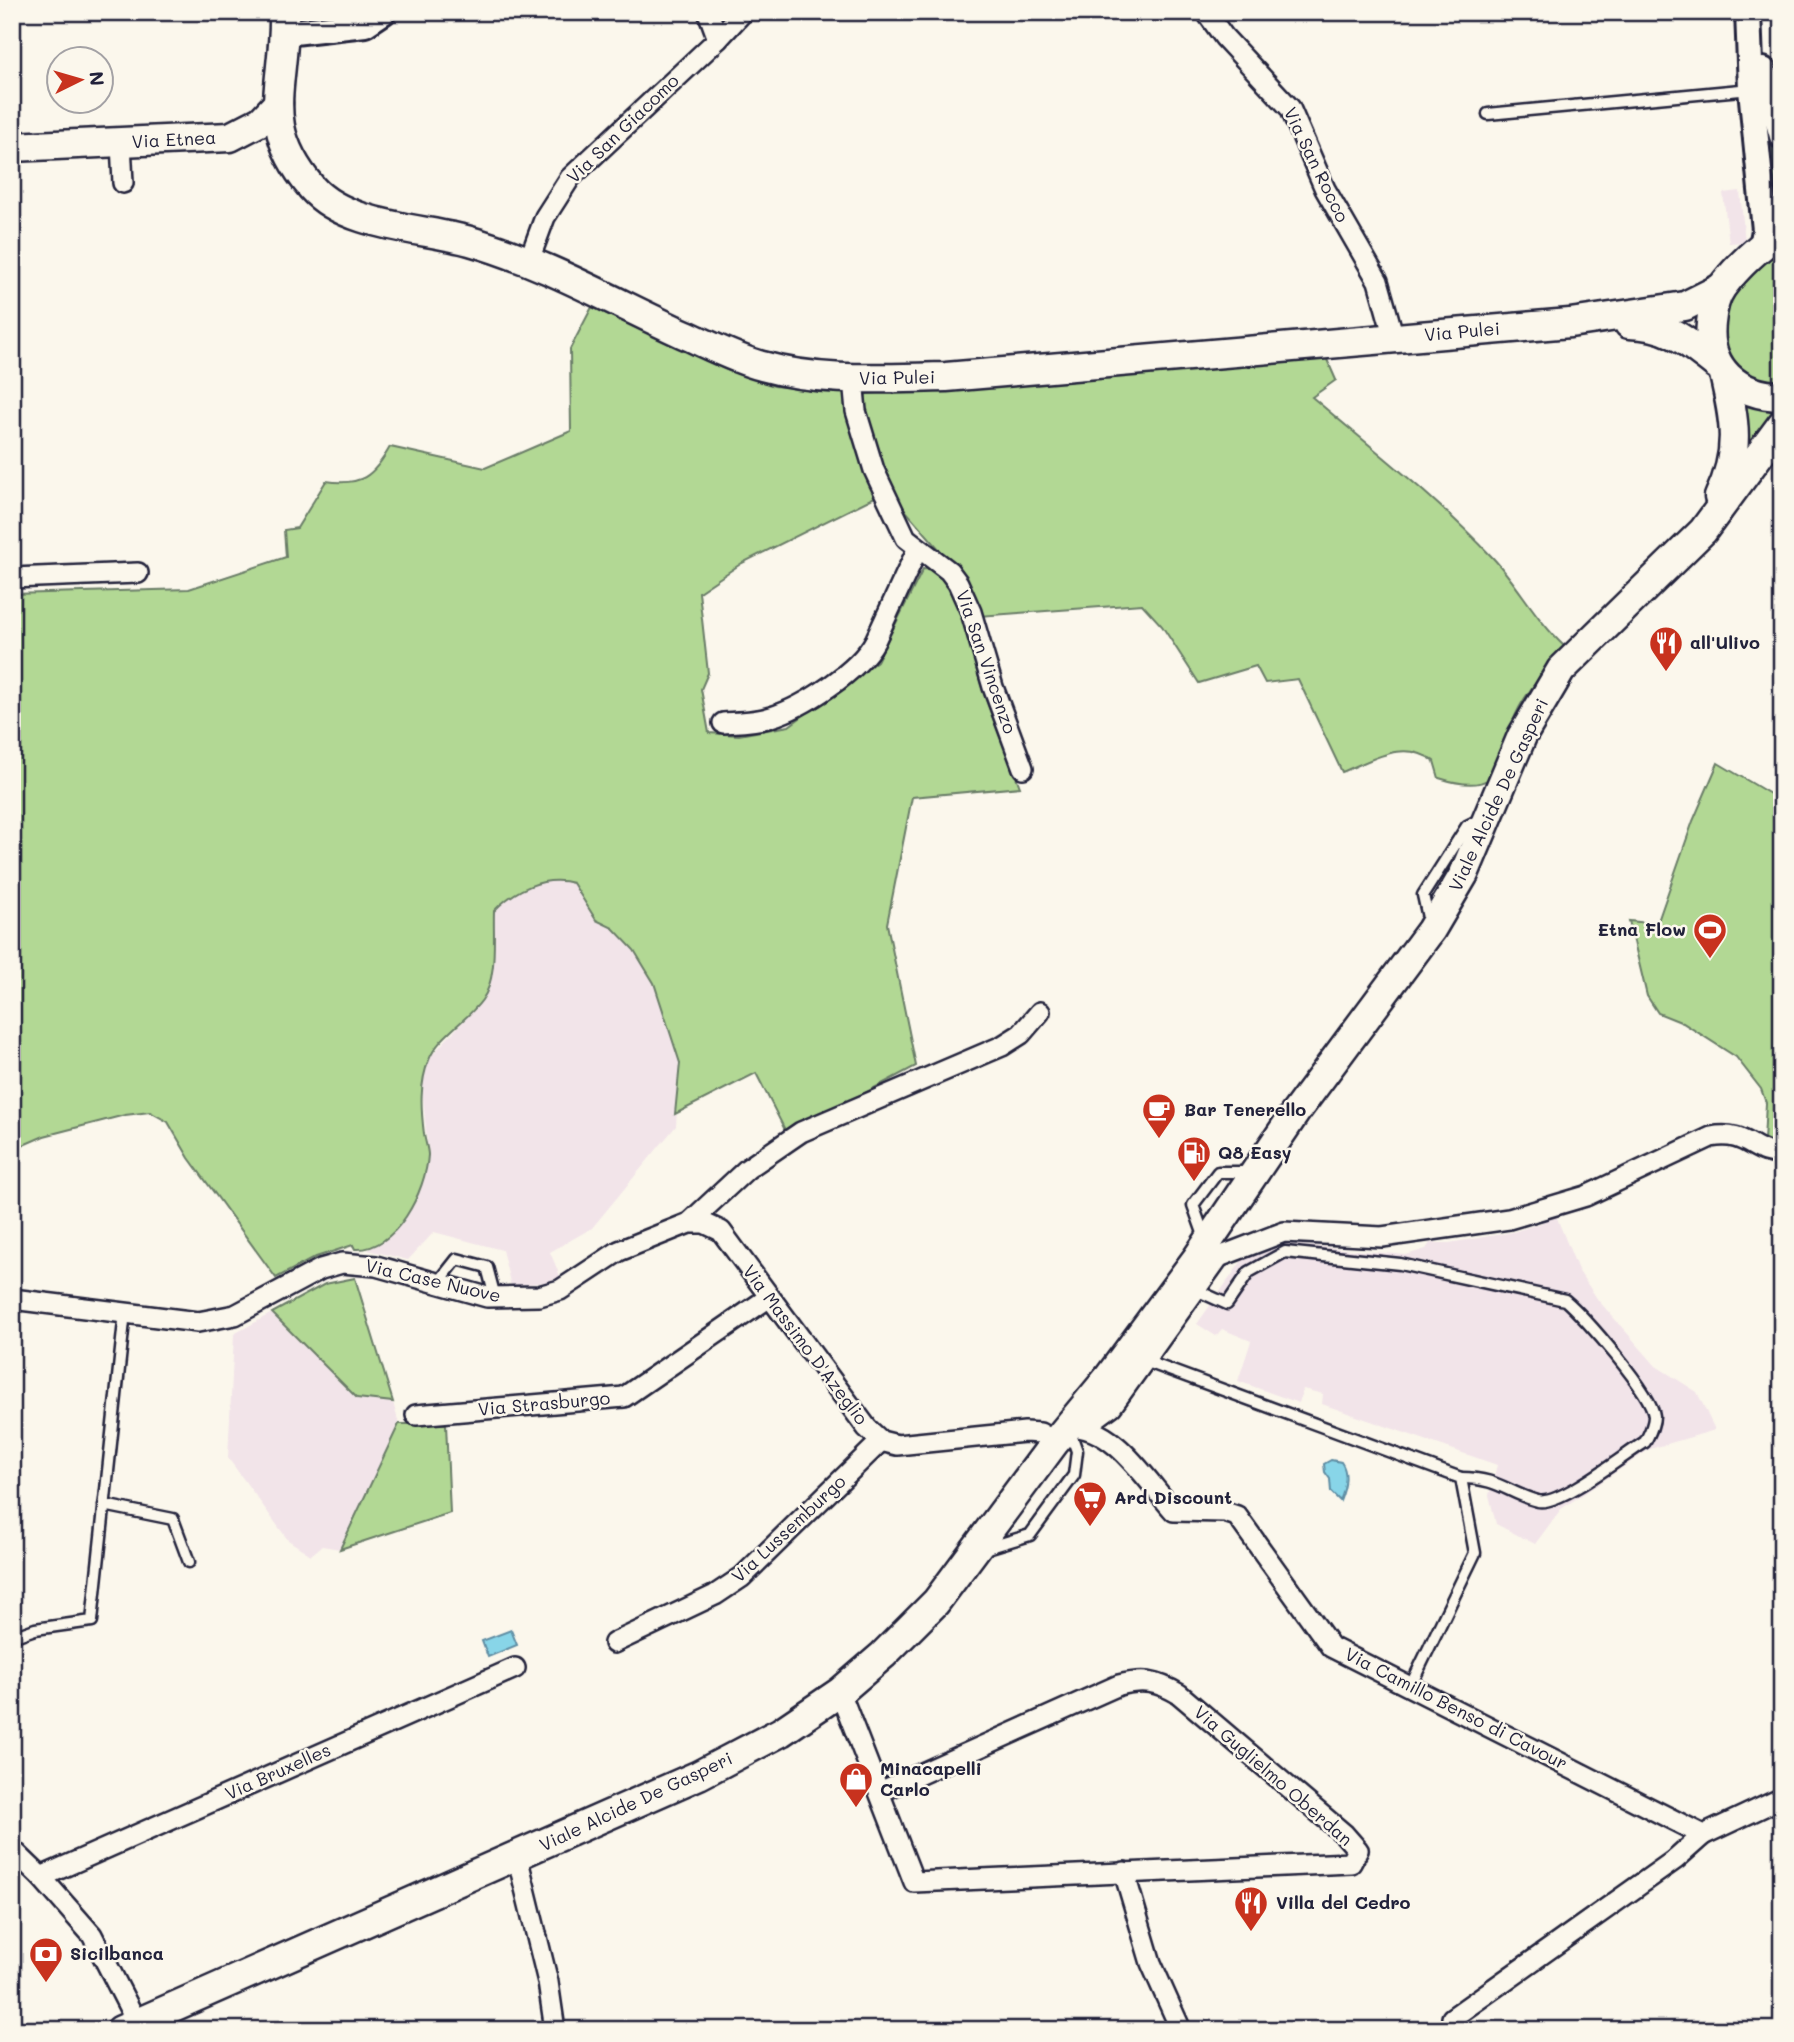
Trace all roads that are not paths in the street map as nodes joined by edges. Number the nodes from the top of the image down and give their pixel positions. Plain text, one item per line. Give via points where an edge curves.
1 (383, 12) edge
2 (708, 12) edge
3 (743, 12) edge
4 (1206, 12) edge
5 (1751, 12) edge
6 (285, 23) edge
7 (718, 39) junction
8 (1751, 89) junction
9 (278, 103) junction
10 (1488, 114) dead end
11 (1782, 136) edge
12 (230, 137) junction
13 (121, 143) junction
14 (283, 146) junction
15 (12, 147) edge
16 (123, 183) dead end
17 (1772, 239) edge
18 (528, 263) junction
19 (1721, 288) junction
20 (1570, 323) junction
21 (1394, 338) junction
22 (1720, 370) junction
23 (853, 379) junction
24 (1782, 396) edge
25 (1782, 424) edge
26 (1703, 531) junction
27 (918, 550) junction
28 (138, 573) dead end
29 (12, 578) edge
30 (723, 723) dead end
31 (1023, 768) dead end
32 (1040, 1012) dead end
33 (1295, 1114) junction
34 (1782, 1153) edge
35 (689, 1223) junction
36 (1206, 1248) junction
37 (438, 1283) junction
38 (1196, 1290) junction
39 (495, 1297) junction
40 (768, 1298) junction
41 (12, 1299) edge
42 (125, 1312) junction
43 (1144, 1361) junction
44 (1112, 1406) junction
45 (416, 1415) dead end
46 (1070, 1427) junction
47 (1025, 1432) junction
48 (881, 1441) junction
49 (1118, 1448) junction
50 (1461, 1478) junction
51 (104, 1505) junction
52 (189, 1562) dead end
53 (12, 1637) edge
54 (614, 1643) dead end
55 (515, 1668) dead end
56 (1411, 1685) junction
57 (840, 1692) junction
58 (880, 1792) junction
59 (1782, 1798) edge
60 (1703, 1835) junction
61 (12, 1849) edge
62 (517, 1856) junction
63 (1124, 1872) junction
64 (41, 1877) junction
65 (1452, 2018) dead end
66 (129, 2026) edge
67 (555, 2030) edge
68 (1181, 2030) edge

1 - 6 street via 365,24
2 - 7 street
3 - 7 street, Via San Giacomo
4 - 21 street, Via San Rocco via 1223,37 1290,108 1325,189 1378,281
5 - 8 street
5 - 11 street via 1766,91
6 - 9 main road
7 - 18 street, Via San Giacomo via 570,178 545,217
8 - 10 lane
8 - 17 street via 1765,230
9 - 12 main road, Via Etnea via 261,121
9 - 14 main road
12 - 13 main road, Via Etnea
12 - 14 main road via 263,139
13 - 15 main road, Via Etnea
13 - 16 street
14 - 18 main road, Via Pulei via 313,188 335,209 473,242
17 - 19 main road
18 - 23 main road, Via Pulei via 761,366
19 - 20 main road via 1685,306
19 - 22 main road via 1712,310 1709,341
20 - 21 main road, Via Pulei
20 - 22 main road via 1653,324 1688,341
21 - 23 main road, Via Pulei via 946,377
22 - 24 main road via 1755,394
22 - 26 main road via 1736,424 1735,451 1726,484
23 - 27 street, Via San Vincenzo via 856,411 874,470 906,538
25 - 26 main road
26 - 33 main road, Viale Alcide De Gasperi via 1561,670 1522,736 1464,874 1431,930
27 - 30 street via 868,654 854,668 770,718
27 - 31 street, Via San Vincenzo via 949,571 958,583
28 - 29 street
32 - 35 street, Via Case Nuove via 1021,1034 1002,1046 801,1132 747,1169
33 - 36 main road
33 - 36 main road via 1244,1172
34 - 36 street via 1728,1134 1711,1137 1586,1196 1509,1219 1382,1237 1284,1232
35 - 39 street, Via Case Nuove via 619,1251 560,1290 539,1296
35 - 40 street, Via Massimo D'Azeglio via 704,1223 720,1231
36 - 38 street
36 - 46 main road, Viale Alcide De Gasperi
37 - 39 street, Via Case Nuove
37 - 39 lane via 457,1259 487,1267
37 - 42 street, Via Case Nuove via 376,1266 342,1263 217,1321
38 - 43 street
38 - 50 lane via 1227,1304 1249,1272 1285,1252 1400,1264 1565,1300 1642,1390 1654,1417 1644,1442 1557,1499 1540,1501 1493,1480
40 - 45 street, Via Strasburgo via 624,1397
40 - 48 street, Via Massimo D'Azeglio
41 - 42 street, Via Case Nuove
42 - 51 lane
43 - 44 street
43 - 50 lane
44 - 46 street
44 - 49 street
46 - 47 street, Via Massimo D'Azeglio
46 - 47 street via 1057,1423
46 - 49 street, Via Camillo Benso di Cavour via 1098,1431
46 - 57 main road, Viale Alcide De Gasperi via 936,1602
47 - 48 street, Via Massimo D'Azeglio via 897,1445
48 - 54 street, Via Lussemburgo via 742,1577 715,1595
49 - 56 street, Via Camillo Benso di Cavour via 1174,1511 1237,1516 1331,1647
50 - 56 lane via 1475,1553
51 - 52 lane via 173,1519
51 - 53 lane via 92,1621
55 - 64 street, Via Bruxelles
56 - 60 street, Via Camillo Benso di Cavour
57 - 58 street, Via Guglielmo Oberdan
57 - 62 main road, Viale Alcide De Gasperi via 761,1744
58 - 63 street, Via Guglielmo Oberdan via 914,1882
58 - 63 street, Via Guglielmo Oberdan via 1141,1679 1164,1684 1179,1694 1358,1850 1351,1863
59 - 60 street
60 - 65 street
61 - 64 street
62 - 66 main road, Viale Alcide De Gasperi
62 - 67 street
63 - 68 street via 1151,1963
64 - 66 street via 92,1936

